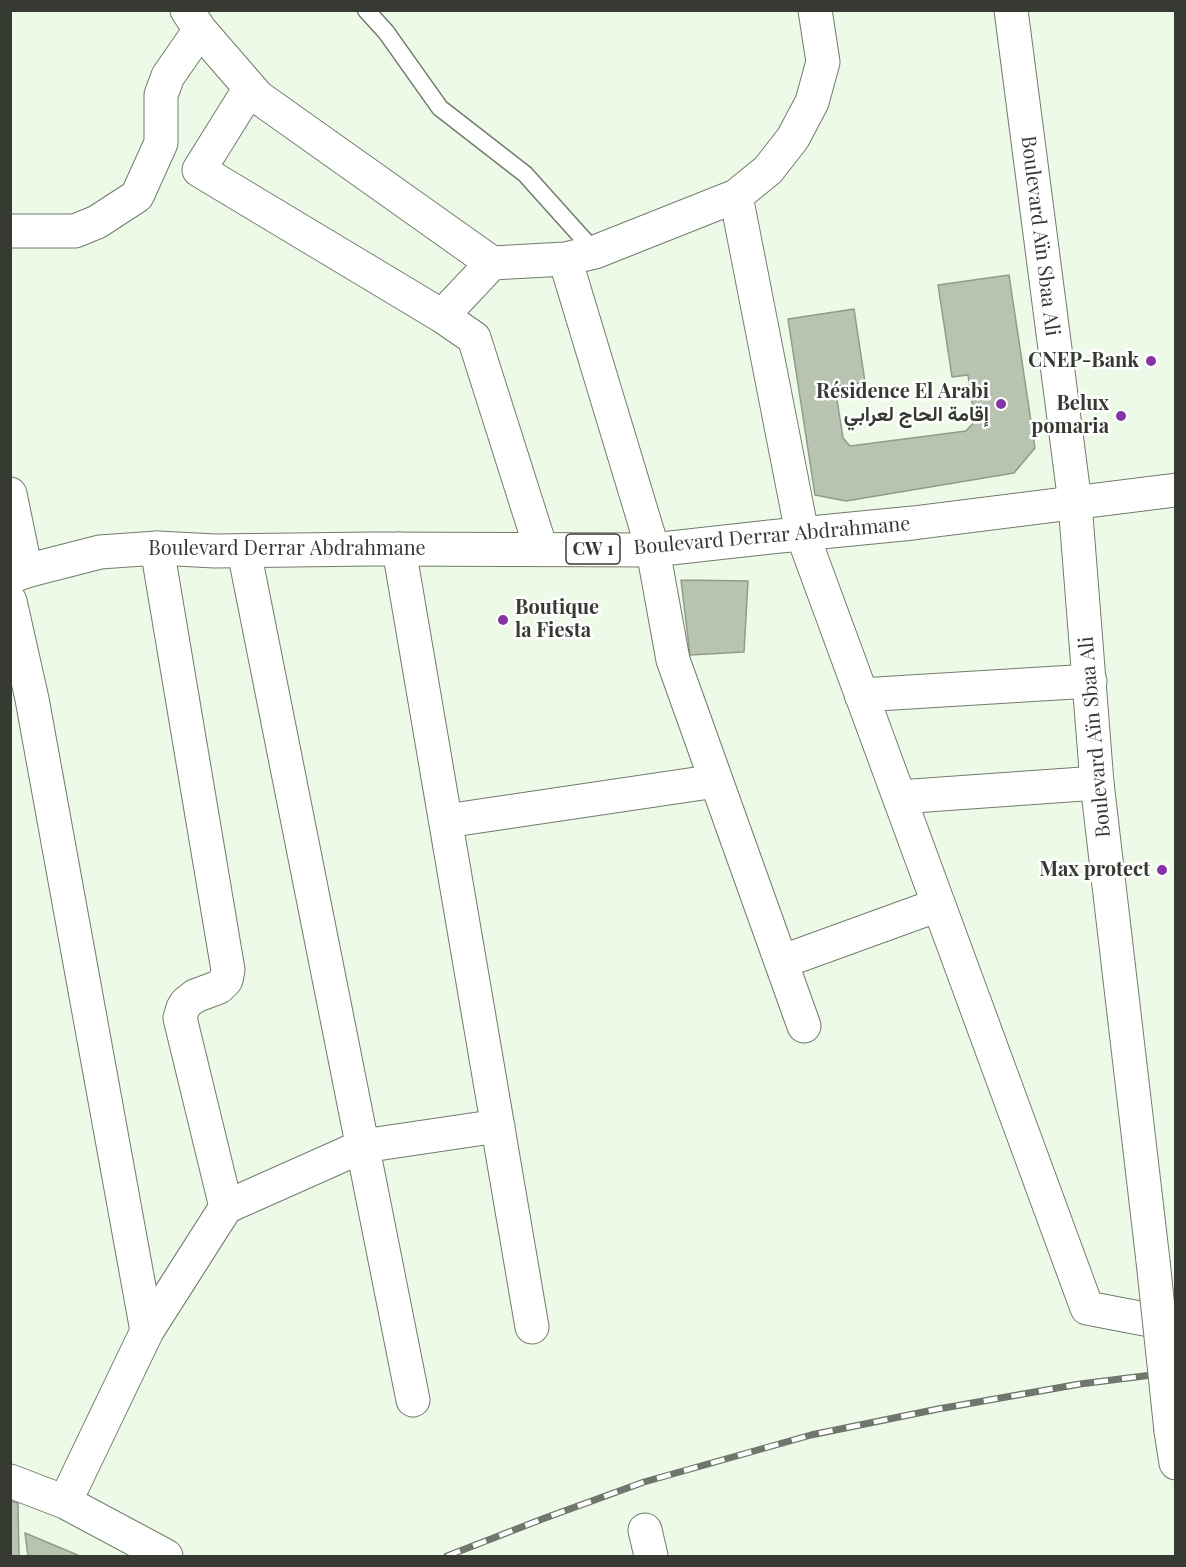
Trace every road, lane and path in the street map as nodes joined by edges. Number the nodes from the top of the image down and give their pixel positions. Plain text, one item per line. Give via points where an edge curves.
1 (366, 10) edge
2 (815, 10) edge
3 (1011, 10) edge
4 (193, 20) edge
5 (250, 88) junction
6 (736, 196) junction
7 (10, 231) edge
8 (580, 255) junction
9 (492, 262) junction
10 (442, 316) junction
11 (1176, 490) edge
12 (10, 494) edge
13 (1075, 503) junction
14 (802, 533) junction
15 (157, 548) junction
16 (399, 549) junction
17 (541, 549) junction
18 (653, 550) junction
19 (244, 551) junction
20 (18, 574) edge
21 (10, 601) edge
22 (1090, 681) junction
23 (861, 695) junction
24 (716, 781) junction
25 (1097, 783) junction
26 (899, 797) junction
27 (446, 821) junction
28 (938, 905) junction
29 (781, 962) junction
30 (804, 1026) dead end
31 (498, 1126) junction
32 (363, 1146) junction
33 (226, 1207) junction
34 (1176, 1325) edge
35 (532, 1326) dead end
36 (147, 1331) junction
37 (413, 1400) dead end
38 (1176, 1464) edge
39 (10, 1481) edge
40 (65, 1502) junction
41 (166, 1557) edge

1 - 8 lane via 440,108 525,174
2 - 6 street via 823,62 812,102 794,138 768,170
3 - 13 street, Boulevard Aïn Sbaa Ali
4 - 5 street
4 - 7 street via 160,95 161,143 137,196 75,231
5 - 9 street
5 - 10 street via 199,170
6 - 8 street
6 - 14 street
8 - 9 street
8 - 18 street
9 - 10 street
10 - 17 street via 474,338
11 - 13 street, Boulevard Derrar Abdrahmane / CW 1
12 - 20 street
13 - 14 street, Boulevard Derrar Abdrahmane / CW 1
13 - 22 street, Boulevard Aïn Sbaa Ali
14 - 18 street, Boulevard Derrar Abdrahmane / CW 1
14 - 23 street
15 - 19 street, Boulevard Derrar Abdrahmane / CW 1
15 - 20 street, Boulevard Derrar Abdrahmane / CW 1 via 100,552
15 - 33 street via 228,970 219,987 186,1003 180,1018
16 - 17 street, Boulevard Derrar Abdrahmane / CW 1
16 - 19 street, Boulevard Derrar Abdrahmane / CW 1
16 - 27 street
17 - 18 street, Boulevard Derrar Abdrahmane / CW 1
18 - 24 street via 672,660
19 - 32 street
21 - 36 street via 32,699
22 - 23 street
22 - 25 street, Boulevard Aïn Sbaa Ali
23 - 26 street
24 - 27 street
24 - 29 street
25 - 26 street
25 - 38 street, Boulevard Aïn Sbaa Ali, bridge
26 - 28 street
27 - 31 street
28 - 29 street
28 - 34 street via 1087,1308
29 - 30 street
31 - 32 street
31 - 35 street
32 - 33 street
32 - 37 street
33 - 36 street
36 - 40 street
39 - 40 street
40 - 41 street

